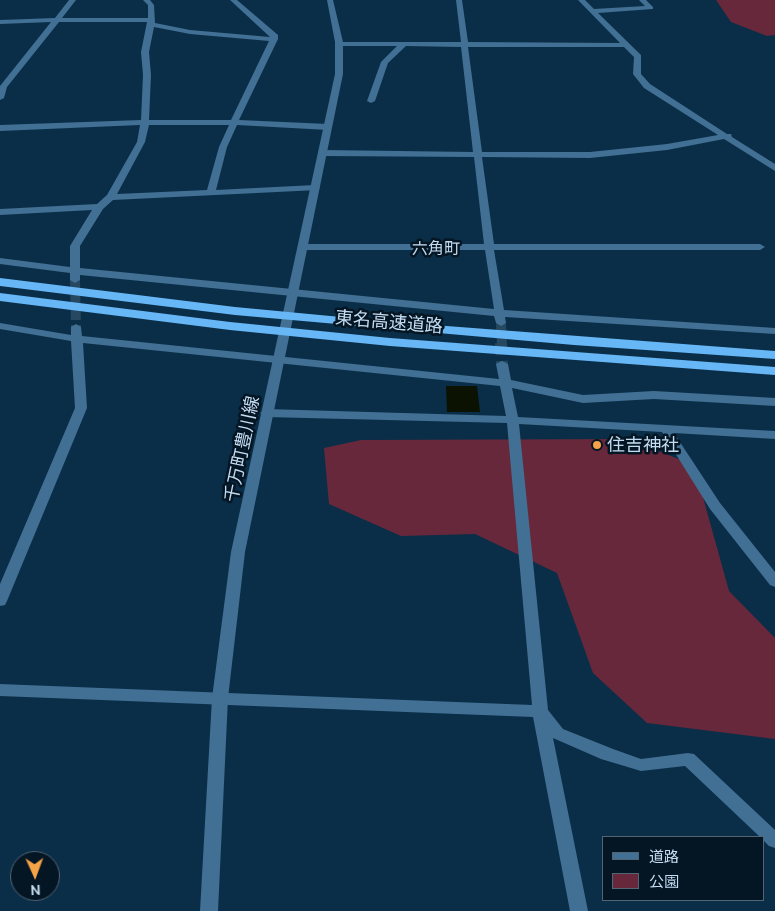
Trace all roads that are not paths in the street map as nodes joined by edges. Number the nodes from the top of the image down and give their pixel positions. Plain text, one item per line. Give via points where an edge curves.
1 (74, 0) edge
2 (146, 0) edge
3 (233, 0) edge
4 (330, 0) edge
5 (459, 0) edge
6 (580, 0) edge
7 (642, 0) edge
8 (592, 11) junction
9 (57, 20) junction
10 (0, 22) edge
11 (151, 22) junction
12 (274, 39) junction
13 (339, 44) junction
14 (404, 44) junction
15 (463, 45) junction
16 (626, 45) junction
17 (1, 87) edge
18 (0, 98) edge
19 (371, 100) dead end
20 (145, 122) junction
21 (233, 122) junction
22 (328, 127) junction
23 (0, 128) edge
24 (728, 136) junction
25 (323, 153) junction
26 (478, 155) junction
27 (775, 168) edge
28 (315, 188) junction
29 (211, 192) junction
30 (111, 197) junction
31 (99, 207) junction
32 (0, 212) edge
33 (303, 247) junction
34 (489, 247) junction
35 (760, 247) dead end
36 (0, 261) edge
37 (75, 276) junction
38 (0, 282) edge
39 (294, 292) junction
40 (0, 297) edge
41 (500, 318) junction
42 (0, 326) edge
43 (775, 331) edge
44 (77, 333) junction
45 (775, 355) edge
46 (278, 360) junction
47 (502, 364) tunnel mouth
48 (775, 371) edge
49 (507, 383) junction
50 (775, 402) edge
51 (266, 413) junction
52 (512, 420) junction
53 (665, 428) junction
54 (775, 435) edge
55 (775, 582) edge
56 (0, 601) edge
57 (0, 690) edge
58 (220, 698) junction
59 (540, 711) junction
60 (775, 841) edge
61 (209, 911) edge
62 (579, 911) edge

1 - 9 street
2 - 11 street via 151,5
3 - 12 street via 274,35
4 - 13 street, 千万町豊川線
5 - 15 street
6 - 8 street
7 - 8 street via 652,8
8 - 16 street
9 - 10 street
9 - 11 street
9 - 17 street
11 - 12 street via 190,32
11 - 20 street via 145,52
12 - 21 street
13 - 14 street
13 - 22 street, 千万町豊川線 via 339,74
14 - 15 street
14 - 19 street via 385,62
15 - 16 street
15 - 26 street
16 - 24 street via 638,57 638,74 647,86
17 - 18 street
20 - 21 street
20 - 23 street
20 - 30 street via 141,142
21 - 22 street
21 - 29 street
22 - 25 street, 千万町豊川線
24 - 26 street via 667,147 590,155
24 - 27 street
25 - 26 street
25 - 28 street, 千万町豊川線
26 - 34 street
28 - 29 street
28 - 33 street, 千万町豊川線
29 - 30 street
30 - 31 street
31 - 32 street
31 - 37 street via 75,246
33 - 34 street
33 - 39 street, 千万町豊川線
34 - 35 street
34 - 41 street
36 - 37 street
37 - 39 street
38 - 45 highway, 東名高速道路 via 336,321
39 - 41 street
39 - 46 street, 千万町豊川線
40 - 48 highway, 東名高速道路 via 333,336
41 - 43 street
42 - 44 street
44 - 46 street
44 - 56 street via 81,408
46 - 49 street
46 - 51 street, 千万町豊川線
47 - 49 street
49 - 50 street via 583,399 654,395
49 - 52 street
51 - 52 street
51 - 58 street, 千万町豊川線 via 238,552
52 - 53 street
52 - 59 street
53 - 54 street
53 - 55 street via 715,506
57 - 58 street
58 - 59 street
58 - 61 street, 千万町豊川線
59 - 60 street via 557,733 606,754 641,765 688,759
59 - 62 street

